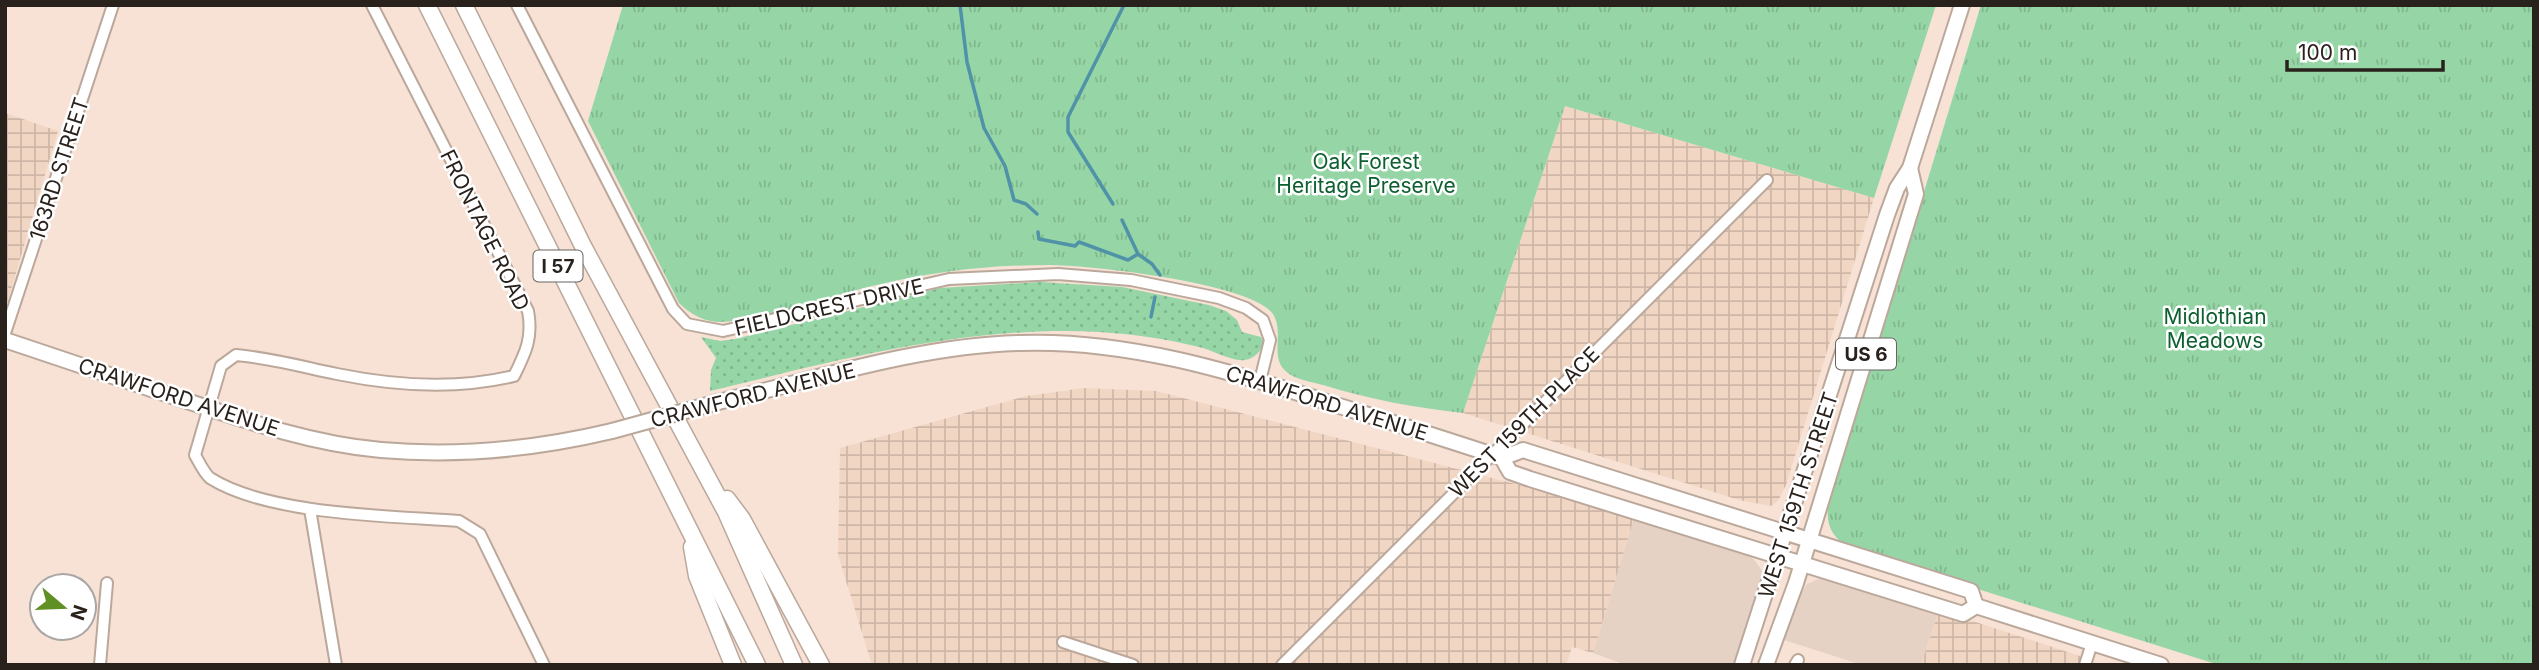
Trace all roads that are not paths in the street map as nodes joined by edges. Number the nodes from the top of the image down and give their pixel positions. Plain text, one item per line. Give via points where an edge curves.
1 (113, 5) edge
2 (372, 5) edge
3 (427, 5) edge
4 (464, 5) edge
5 (517, 5) edge
6 (1962, 5) edge
7 (1910, 168) junction
8 (1767, 180) dead end
9 (5, 333) edge
10 (5, 340) edge
11 (1260, 381) junction
12 (209, 408) junction
13 (1497, 456) junction
14 (697, 458) junction
15 (310, 509) junction
16 (688, 527) junction
17 (1787, 532) junction
18 (1809, 539) junction
19 (1779, 557) junction
20 (1801, 564) junction
21 (107, 583) dead end
22 (1976, 606) junction
23 (1063, 642) dead end
24 (2092, 643) junction
25 (100, 665) edge
26 (336, 665) edge
27 (544, 665) edge
28 (733, 665) edge
29 (757, 665) edge
30 (794, 665) edge
31 (821, 665) edge
32 (1133, 665) edge
33 (1282, 665) edge
34 (1742, 665) edge
35 (1766, 665) edge
36 (2085, 665) edge
37 (2161, 665) edge

1 - 9 street, 163RD STREET
2 - 12 street, FRONTAGE ROAD via 528,311 532,332 527,352 514,376 480,384 420,386 236,355 222,366
3 - 16 highway, I 57
4 - 14 highway, I 57 via 583,246
5 - 11 street, FIELDCREST DRIVE via 673,309 687,324 736,329 948,279 1058,274 1131,280 1219,298 1263,320 1270,340
6 - 7 main road, WEST 159TH STREET / US 6
7 - 17 main road, WEST 159TH STREET / US 6 via 1887,215
7 - 18 main road, WEST 159TH STREET / US 6 via 1916,194
8 - 13 street, WEST 159TH PLACE
10 - 12 main road, CRAWFORD AVENUE
11 - 12 main road, CRAWFORD AVENUE, bridge via 1177,359 1090,345 1020,343 950,349 554,445 496,452 378,450 296,436
11 - 13 main road, CRAWFORD AVENUE
12 - 15 street via 195,456 208,477 244,492
13 - 17 main road, CRAWFORD AVENUE via 1523,450
13 - 19 main road, CRAWFORD AVENUE via 1510,472
13 - 33 street, WEST 159TH PLACE
14 - 30 highway, I 57
14 - 31 highway via 742,519
15 - 26 street
15 - 27 street via 459,521 480,534
16 - 28 highway via 697,576
16 - 29 highway, I 57
17 - 18 main road, CRAWFORD AVENUE
17 - 19 main road, WEST 159TH STREET / US 6
18 - 20 main road, WEST 159TH STREET / US 6
18 - 22 main road, CRAWFORD AVENUE via 1971,590
19 - 20 main road, CRAWFORD AVENUE
19 - 34 main road, WEST 159TH STREET / US 6
20 - 22 main road, CRAWFORD AVENUE via 1963,614
20 - 35 main road, WEST 159TH STREET / US 6
21 - 25 street
22 - 24 main road, CRAWFORD AVENUE
23 - 32 street
24 - 36 street
24 - 37 main road, CRAWFORD AVENUE

